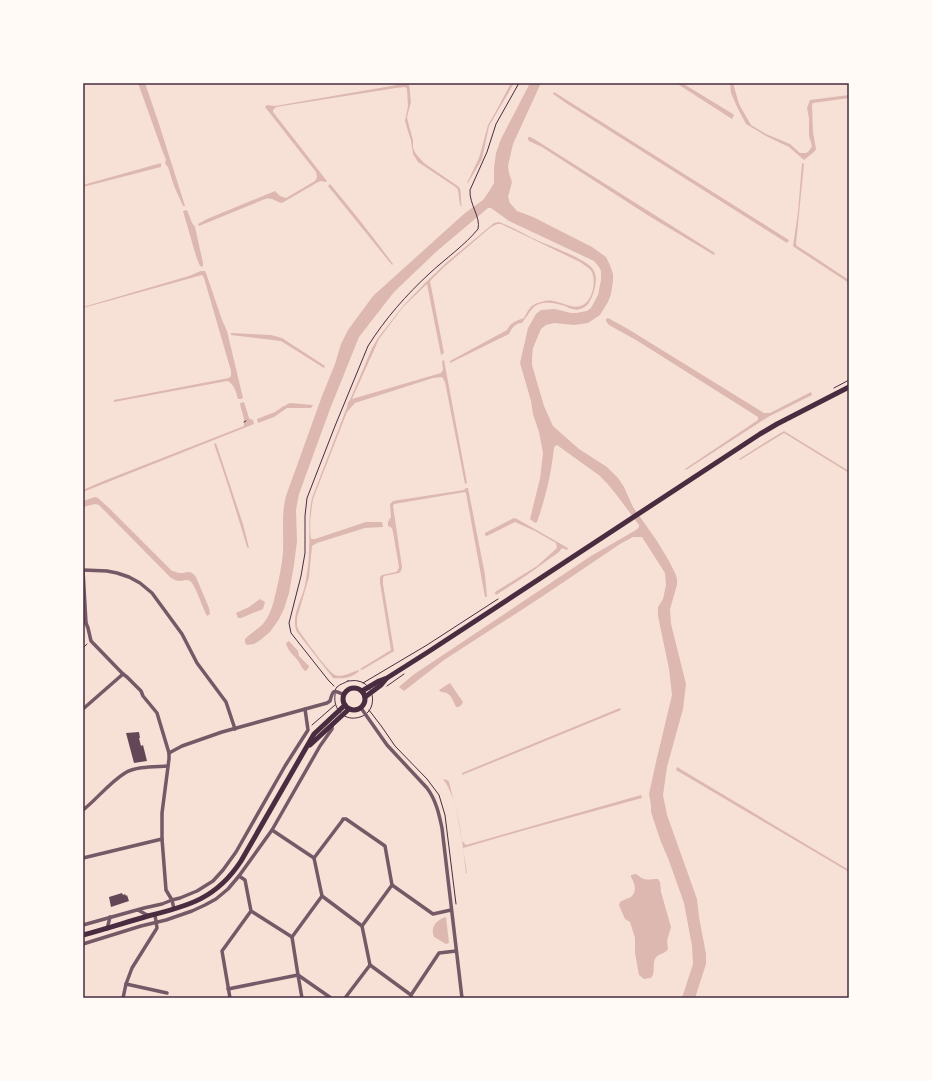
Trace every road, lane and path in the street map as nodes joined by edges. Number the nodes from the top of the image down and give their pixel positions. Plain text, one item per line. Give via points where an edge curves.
1 (519, 83) edge
2 (849, 387) edge
3 (246, 421) dead end
4 (244, 422) dead end
5 (83, 570) edge
6 (499, 598) dead end
7 (84, 623) edge
8 (91, 641) junction
9 (83, 648) edge
10 (123, 674) junction
11 (387, 678) junction
12 (362, 691) junction
13 (344, 695) junction
14 (365, 697) junction
15 (335, 704) dead end
16 (347, 707) junction
17 (361, 708) junction
18 (304, 709) junction
19 (83, 710) edge
20 (365, 715) junction
21 (346, 717) dead end
22 (332, 724) junction
23 (235, 729) junction
24 (308, 730) junction
25 (306, 749) junction
26 (169, 753) junction
27 (168, 766) junction
28 (83, 810) edge
29 (272, 830) junction
30 (162, 839) junction
31 (83, 858) edge
32 (314, 858) junction
33 (239, 876) junction
34 (392, 885) junction
35 (322, 896) junction
36 (172, 900) junction
37 (174, 909) junction
38 (457, 909) dead end
39 (138, 910) junction
40 (451, 910) junction
41 (251, 912) junction
42 (156, 915) junction
43 (149, 916) junction
44 (110, 918) junction
45 (156, 923) junction
46 (83, 925) edge
47 (362, 926) junction
48 (107, 929) junction
49 (83, 935) edge
50 (292, 937) junction
51 (83, 944) edge
52 (456, 951) junction
53 (370, 965) junction
54 (298, 975) junction
55 (126, 984) junction
56 (228, 989) junction
57 (167, 993) dead end
58 (411, 996) edge
59 (123, 998) edge
60 (230, 998) edge
61 (302, 998) edge
62 (331, 998) edge
63 (345, 998) edge
64 (462, 998) edge

1 - 6 path via 496,124 471,187 470,195 478,219 478,229 403,298 368,346 307,498 302,568 289,629 336,688 348,681 357,680 363,683
2 - 11 main road via 771,427
3 - 4 path
5 - 7 street
5 - 23 street via 107,571 129,577 152,593 182,634 196,663 226,702
7 - 8 street
8 - 9 path
8 - 10 street
10 - 19 street
10 - 26 street via 141,691 157,713
11 - 12 main road
11 - 14 main road
12 - 13 main road via 352,688
12 - 14 main road
13 - 16 main road
13 - 18 street via 333,691 329,702
14 - 17 main road
15 - 24 path
16 - 17 main road via 353,710
16 - 22 main road
16 - 25 main road via 314,734
17 - 20 street
18 - 23 street
18 - 24 street
20 - 21 path via 356,718
20 - 38 path via 369,710 395,746 439,795 444,808
20 - 40 street via 387,745 427,788 437,805
22 - 25 main road
22 - 29 street via 332,729
23 - 26 street via 182,746
24 - 36 street via 223,870 206,886
25 - 37 main road via 232,874 207,896
26 - 27 street
27 - 28 street via 126,773
27 - 30 street via 162,813
29 - 32 street
29 - 33 street
30 - 31 street
30 - 36 street via 166,890
32 - 34 street via 343,819 346,819 384,846
32 - 35 street
33 - 41 street via 245,880
33 - 45 street via 228,889 210,902
34 - 40 street via 433,914
34 - 47 street
35 - 47 street
35 - 50 street
36 - 37 street
36 - 39 street
37 - 42 main road
39 - 43 street
39 - 44 street
40 - 52 street
41 - 50 street
41 - 56 street via 222,951
42 - 43 main road
42 - 45 street
43 - 48 main road
44 - 46 street
44 - 48 street
45 - 51 street
45 - 55 street via 157,928 132,967
47 - 53 street
48 - 49 main road
50 - 54 street
52 - 58 street via 439,953
52 - 64 street
53 - 58 street
53 - 63 street
54 - 56 street
54 - 61 street
54 - 62 street
55 - 57 street
55 - 59 street
56 - 60 street

